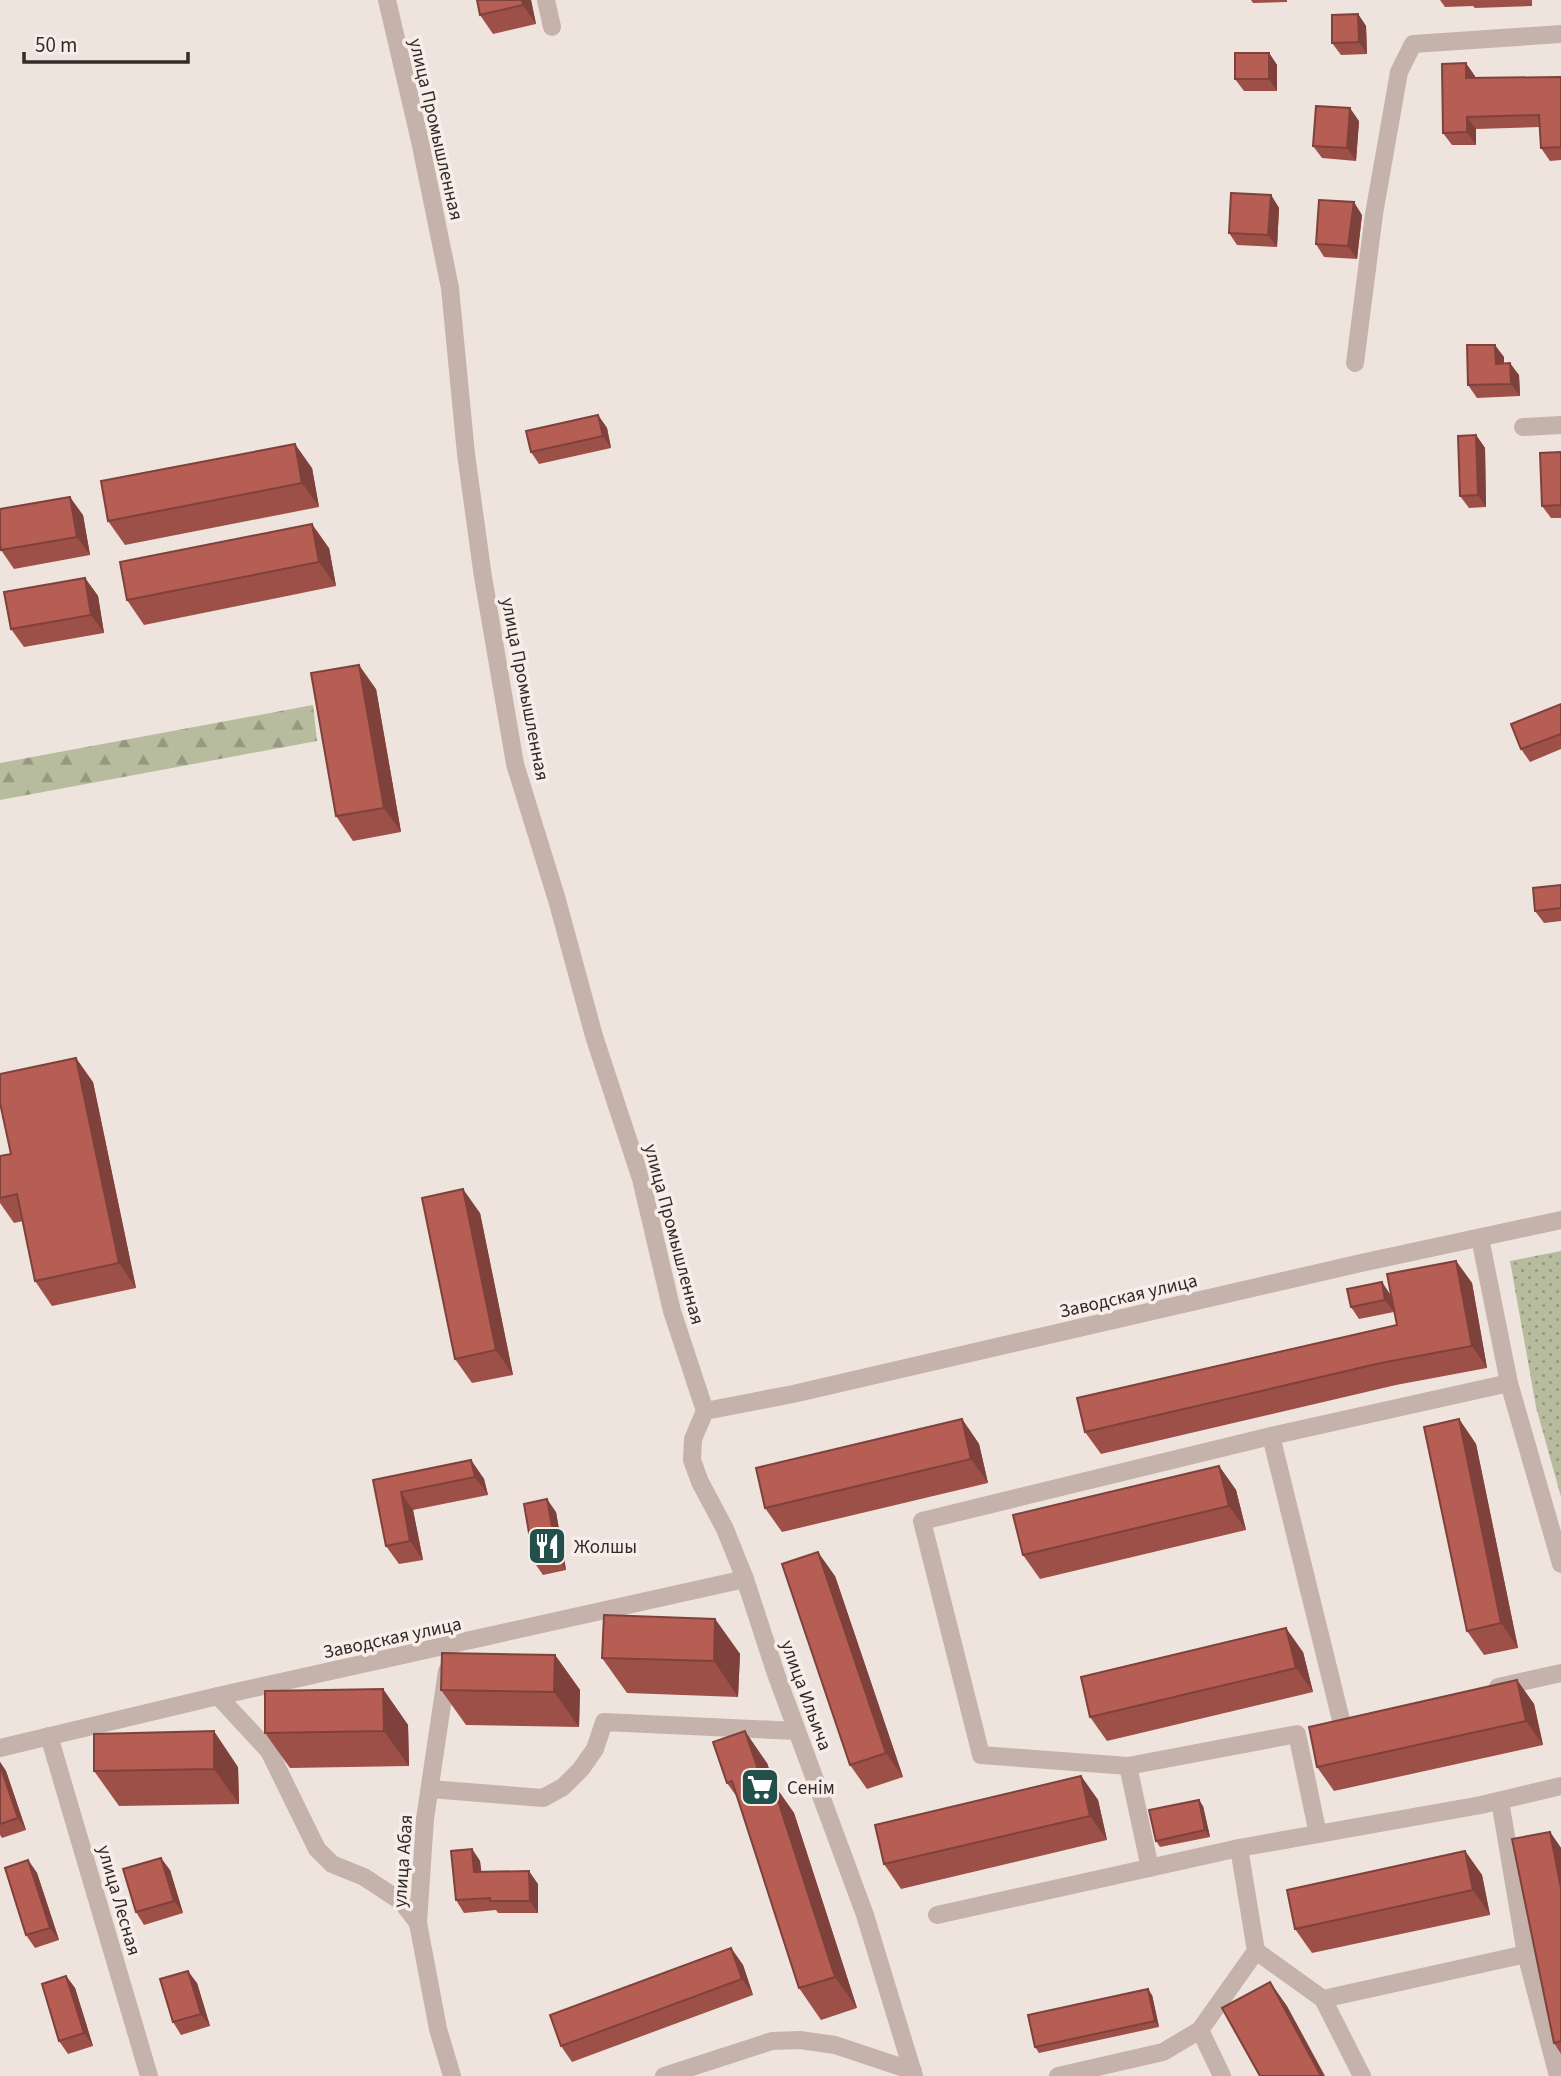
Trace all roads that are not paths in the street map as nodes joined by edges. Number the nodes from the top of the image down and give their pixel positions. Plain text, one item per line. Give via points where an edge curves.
1 (387, 0) edge
2 (546, 0) edge
3 (552, 27) dead end
4 (1561, 34) edge
5 (1355, 363) dead end
6 (1561, 425) edge
7 (1523, 427) dead end
8 (1561, 1220) edge
9 (1480, 1238) junction
10 (1509, 1383) junction
11 (705, 1411) junction
12 (1271, 1436) junction
13 (1561, 1564) edge
14 (745, 1579) junction
15 (448, 1646) junction
16 (1561, 1673) edge
17 (1484, 1691) edge
18 (219, 1696) junction
19 (797, 1731) junction
20 (1309, 1732) junction
21 (49, 1736) junction
22 (0, 1748) edge
23 (1128, 1766) junction
24 (1561, 1786) edge
25 (429, 1789) junction
26 (1500, 1801) junction
27 (1318, 1834) junction
28 (1239, 1848) junction
29 (1150, 1868) junction
30 (937, 1915) dead end
31 (418, 1923) junction
32 (1256, 1951) junction
33 (1526, 1954) junction
34 (1323, 1999) junction
35 (1200, 2030) junction
36 (914, 2073) edge
37 (149, 2076) edge
38 (452, 2076) edge
39 (664, 2076) edge
40 (1058, 2076) edge
41 (1222, 2076) edge
42 (1362, 2076) edge
43 (1558, 2076) edge

1 - 11 street, улица Промышленная via 450,288 481,563 515,764 641,1179 672,1311
2 - 3 street
4 - 5 street via 1413,44 1399,72
6 - 7 street
8 - 9 street, Заводская улица
9 - 10 street
9 - 11 street, Заводская улица
10 - 12 street
10 - 13 street
11 - 14 street, улица Ильича via 692,1460
12 - 20 street via 1349,1722
12 - 23 street via 922,1521 981,1755
14 - 15 street, Заводская улица
14 - 19 street, улица Ильича
15 - 18 street, Заводская улица
15 - 25 street, улица Абая
16 - 17 street
18 - 21 street, Заводская улица
18 - 31 street via 270,1751 317,1849 332,1864 364,1877 402,1902
19 - 25 street via 604,1722 595,1749 581,1769 543,1798
19 - 36 street, улица Ильича via 865,1915
20 - 23 street
20 - 27 street
21 - 22 street, Заводская улица
21 - 37 street, улица Лесная
23 - 29 street
24 - 26 street
25 - 31 street, улица Абая
26 - 27 street
26 - 33 street
27 - 28 street
28 - 29 street
28 - 32 street
29 - 30 street
31 - 38 street, улица Абая
32 - 34 street
32 - 35 street
33 - 34 street
33 - 43 street
34 - 42 street
35 - 40 street via 1163,2052
35 - 41 street
36 - 39 street via 835,2045 800,2040 772,2041

